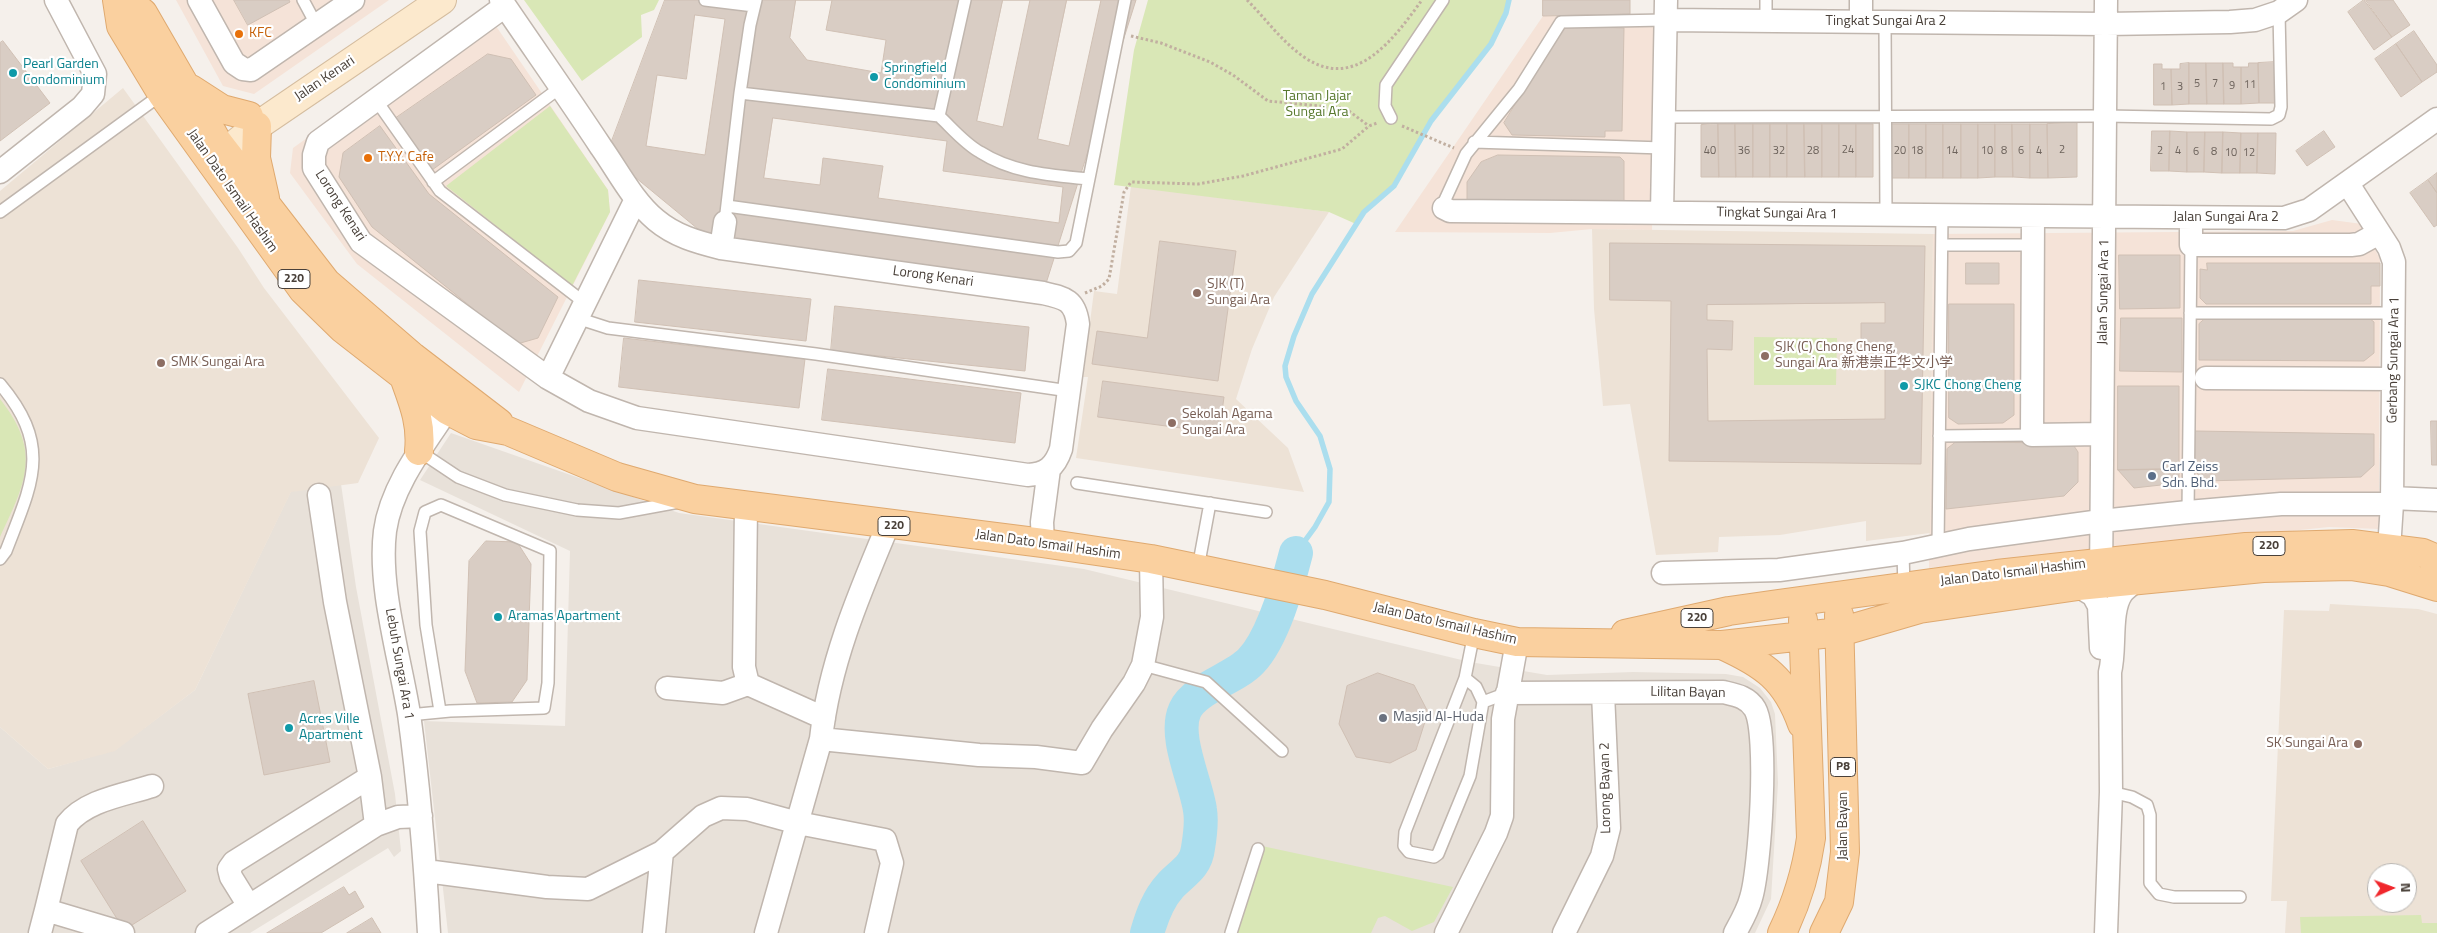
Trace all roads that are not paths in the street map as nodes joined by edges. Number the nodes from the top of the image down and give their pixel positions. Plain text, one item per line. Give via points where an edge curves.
1 (56, 0) edge
2 (117, 0) edge
3 (126, 0) edge
4 (199, 0) edge
5 (304, 0) edge
6 (353, 0) edge
7 (414, 0) edge
8 (442, 0) edge
9 (705, 0) edge
10 (965, 0) edge
11 (1125, 0) edge
12 (1443, 0) edge
13 (1861, 0) edge
14 (2106, 0) edge
15 (503, 3) edge
16 (755, 3) edge
17 (2288, 6) edge
18 (1666, 10) edge
19 (1766, 11) edge
20 (1860, 22) junction
21 (1885, 22) junction
22 (2106, 24) junction
23 (317, 26) junction
24 (561, 87) junction
25 (175, 91) junction
26 (740, 93) junction
27 (376, 100) junction
28 (939, 116) junction
29 (1885, 116) junction
30 (2106, 116) junction
31 (1664, 117) junction
32 (1390, 118) road end
33 (2437, 119) edge
34 (253, 121) junction
35 (1474, 142) junction
36 (1663, 148) junction
37 (214, 152) junction
38 (0, 172) edge
39 (1088, 179) junction
40 (433, 182) junction
41 (2348, 184) junction
42 (636, 199) junction
43 (268, 208) junction
44 (1444, 208) joint
45 (0, 212) edge
46 (1662, 213) junction
47 (726, 214) junction
48 (1886, 215) junction
49 (1942, 216) junction
50 (2033, 217) junction
51 (2104, 217) junction
52 (2192, 219) junction
53 (2379, 233) junction
54 (1942, 245) junction
55 (2033, 245) junction
56 (2191, 245) junction
57 (721, 248) junction
58 (581, 311) junction
59 (2190, 312) junction
60 (2394, 313) junction
61 (404, 377) junction
62 (548, 378) junction
63 (2206, 378) dead end
64 (2393, 379) junction
65 (0, 384) edge
66 (1069, 391) junction
67 (456, 399) junction
68 (2102, 434) junction
69 (2032, 435) junction
70 (1940, 436) junction
71 (420, 451) junction
72 (1049, 469) junction
73 (1077, 484) dead end
74 (319, 495) dead end
75 (695, 499) junction
76 (2437, 500) edge
77 (2392, 501) junction
78 (1210, 503) junction
79 (746, 507) junction
80 (1266, 512) dead end
81 (2188, 512) junction
82 (2100, 520) junction
83 (888, 525) junction
84 (1043, 543) junction
85 (1938, 546) junction
86 (2389, 549) junction
87 (1903, 553) junction
88 (0, 558) edge
89 (1151, 559) junction
90 (2437, 559) edge
91 (1198, 568) junction
92 (1663, 572) dead end
93 (2093, 577) junction
94 (2137, 580) junction
95 (1904, 587) junction
96 (2437, 588) edge
97 (1838, 596) junction
98 (1802, 601) junction
99 (1840, 632) junction
100 (1474, 633) junction
101 (1804, 637) junction
102 (1516, 642) junction
103 (1592, 644) junction
104 (1722, 645) junction
105 (1143, 665) junction
106 (2110, 672) junction
107 (1465, 678) junction
108 (748, 684) junction
109 (667, 688) dead end
110 (1603, 693) junction
111 (1507, 694) junction
112 (1483, 702) junction
113 (440, 711) junction
114 (409, 714) junction
115 (822, 728) junction
116 (1809, 744) junction
117 (1282, 751) dead end
118 (370, 777) junction
119 (152, 786) dead end
120 (2111, 792) junction
121 (421, 816) junction
122 (798, 823) junction
123 (376, 825) junction
124 (1258, 849) dead end
125 (662, 852) junction
126 (426, 872) junction
127 (2240, 897) dead end
128 (249, 906) junction
129 (46, 910) junction
130 (40, 933) edge
131 (123, 933) edge
132 (207, 933) edge
133 (429, 933) edge
134 (654, 933) edge
135 (766, 933) edge
136 (876, 933) edge
137 (1231, 933) edge
138 (1446, 933) edge
139 (1564, 933) edge
140 (1735, 933) edge
141 (1782, 933) edge
142 (1824, 933) edge
143 (2106, 933) edge

1 - 38 street via 94,74 93,94
2 - 25 main road, Jalan Dato Ismail Hashim / 220 via 121,26
3 - 25 main road, Jalan Dato Ismail Hashim / 220 via 143,13
4 - 23 street via 234,63 243,69 252,70
5 - 23 lane
6 - 23 street
7 - 34 street, Jalan Kenari
8 - 34 street, Jalan Kenari
9 - 16 lane
10 - 28 lane
11 - 39 lane
12 - 32 lane via 1386,84 1386,106
13 - 20 street
14 - 22 street, Jalan Sungai Ara 1
15 - 24 street, Lorong Kenari
15 - 27 street, Lorong Kenari
16 - 26 lane
17 - 22 street, Tingkat Sungai Ara 2 via 2255,20
17 - 30 lane via 2279,115 2271,119
18 - 19 street, Tingkat Sungai Ara 2
18 - 31 street
18 - 35 lane via 1561,22 1519,89
19 - 20 street, Tingkat Sungai Ara 2
20 - 21 street, Tingkat Sungai Ara 2
21 - 22 street, Tingkat Sungai Ara 2
21 - 29 lane
22 - 30 street, Jalan Sungai Ara 1
24 - 40 lane
24 - 42 street, Lorong Kenari
25 - 34 main road
25 - 37 main road, Jalan Dato Ismail Hashim / 220
25 - 45 lane
26 - 28 lane
26 - 47 lane
27 - 40 lane
27 - 62 street, Lorong Kenari via 318,142 314,168 319,177 361,242
28 - 39 lane via 978,152 1000,163 1021,170
29 - 30 lane
29 - 31 lane
29 - 48 lane
30 - 51 street, Jalan Sungai Ara 1
31 - 36 street
33 - 41 street, Jalan Sungai Ara 2
34 - 37 street, Jalan Kenari
34 - 43 main road via 256,158
35 - 36 lane
35 - 44 lane
36 - 46 street
37 - 43 main road, Jalan Dato Ismail Hashim / 220
37 - 61 main road, Jalan Dato Ismail Hashim / 220 via 303,290 343,329
39 - 47 lane via 1076,243 1069,251
40 - 58 lane
41 - 52 street, Jalan Sungai Ara 2 via 2310,210 2284,218
41 - 53 street, Gerbang Sungai Ara 1
42 - 57 street, Lorong Kenari via 654,219 672,232 694,242
42 - 58 street
43 - 67 main road, Jalan Dato Ismail Hashim / 220 via 326,282
44 - 46 street, Tingkat Sungai Ara 1 via 1450,211
46 - 48 street, Tingkat Sungai Ara 1
47 - 57 street
48 - 49 street, Tingkat Sungai Ara 1
49 - 50 street, Tingkat Sungai Ara 1
49 - 54 lane
50 - 51 street, Tingkat Sungai Ara 1
50 - 55 street
51 - 52 street, Jalan Sungai Ara 2
51 - 68 street, Jalan Sungai Ara 1
52 - 56 street
53 - 56 street via 2351,245
53 - 60 street, Gerbang Sungai Ara 1 via 2394,262
54 - 55 lane
54 - 70 lane
55 - 69 street
56 - 59 lane
57 - 66 street, Lorong Kenari via 1043,293 1070,302 1076,311 1078,324
58 - 62 street
58 - 66 lane via 608,328
59 - 60 lane
59 - 81 lane
60 - 64 street, Gerbang Sungai Ara 1
61 - 67 main road, Jalan Dato Ismail Hashim / 220
61 - 71 main road via 418,416
62 - 72 street, Lorong Kenari via 589,401 637,418 1028,474 1040,474
63 - 64 street
64 - 77 street, Gerbang Sungai Ara 1
65 - 88 lane via 26,421 34,449 31,486 6,551
66 - 72 street via 1060,449 1056,462
67 - 71 street, Lebuh Sungai Ara 1
67 - 75 main road, Jalan Dato Ismail Hashim / 220 via 476,425 508,431 617,477
68 - 69 street
68 - 82 street, Jalan Sungai Ara 1
69 - 70 lane
70 - 85 lane
71 - 75 lane via 458,476 505,495 577,510 618,513
71 - 114 street, Lebuh Sungai Ara 1 via 389,513 385,541 388,596
72 - 84 street via 1042,522
73 - 78 lane
74 - 118 street via 335,602
75 - 79 main road, Jalan Dato Ismail Hashim / 220
76 - 77 street
77 - 81 street via 2281,504
77 - 86 street, Gerbang Sungai Ara 1
78 - 80 lane
78 - 91 lane
79 - 83 main road, Jalan Dato Ismail Hashim / 220
79 - 108 street via 744,667
81 - 82 street
82 - 85 street
82 - 93 street, Jalan Sungai Ara 1
83 - 84 main road, Jalan Dato Ismail Hashim / 220
83 - 115 street via 852,609
84 - 89 main road, Jalan Dato Ismail Hashim / 220
85 - 87 street
86 - 90 main road, Jalan Dato Ismail Hashim / 220 via 2423,553
86 - 93 main road, Jalan Dato Ismail Hashim / 220 via 2352,544 2246,547
87 - 92 street via 1779,570
87 - 95 lane
89 - 91 main road, Jalan Dato Ismail Hashim / 220
89 - 105 street via 1152,617
91 - 100 main road, Jalan Dato Ismail Hashim / 220 via 1325,595
93 - 94 main road, Jalan Dato Ismail Hashim / 220
93 - 95 main road, Jalan Dato Ismail Hashim / 220
93 - 99 main road, Jalan Dato Ismail Hashim / 220 via 1919,609
93 - 106 street via 2102,658
94 - 96 main road, Jalan Dato Ismail Hashim / 220 via 2263,568 2351,566 2389,572
94 - 106 street via 2122,594 2116,608
95 - 97 main road, Jalan Dato Ismail Hashim / 220
97 - 98 main road, Jalan Dato Ismail Hashim / 220
97 - 99 main road, Jalan Bayan / P8
98 - 101 main road
98 - 103 main road, Jalan Dato Ismail Hashim / 220 via 1729,611 1639,630
99 - 101 main road, Jalan Dato Ismail Hashim / 220
99 - 142 main road, Jalan Bayan / P8 via 1845,852 1839,902
100 - 102 main road, Jalan Dato Ismail Hashim / 220
100 - 107 lane
101 - 104 main road, Jalan Dato Ismail Hashim / 220
101 - 116 main road
102 - 103 main road, Jalan Dato Ismail Hashim / 220
102 - 111 street
103 - 104 main road, Jalan Dato Ismail Hashim / 220
104 - 116 main road via 1749,657 1775,676 1796,707
105 - 115 street via 1082,763 979,755
105 - 117 lane via 1206,682
106 - 120 street
107 - 112 lane via 1476,687
107 - 112 lane via 1404,832 1404,846 1409,852 1434,857 1442,850 1470,776
108 - 109 street via 722,693
108 - 115 street
110 - 111 street, Lilitan Bayan
110 - 139 street, Lorong Bayan 2 via 1609,828 1602,856
110 - 140 street, Lilitan Bayan via 1723,692 1743,697 1755,709 1760,724 1761,816 1751,899
111 - 112 lane
111 - 138 street via 1503,719 1502,816
113 - 113 lane via 426,626 420,531 425,512 441,505 550,551 548,683 544,708
113 - 114 lane
114 - 121 street, Lebuh Sungai Ara 1
115 - 122 street
116 - 141 main road via 1811,838 1808,862 1798,900
118 - 123 street
118 - 128 street via 234,862 229,869 231,877
119 - 129 street via 92,805 75,815 68,824
120 - 127 lane via 2132,797 2146,806 2150,815 2150,883 2159,894
120 - 143 street
121 - 123 street via 398,817
121 - 126 street, Lebuh Sungai Ara 1
122 - 125 street via 747,809 721,808 703,816
122 - 135 street
122 - 136 street via 884,840 892,863
123 - 128 street
124 - 137 lane
125 - 126 street via 588,889
125 - 134 street
126 - 133 street, Lebuh Sungai Ara 1
128 - 132 street
129 - 130 street
129 - 131 street

